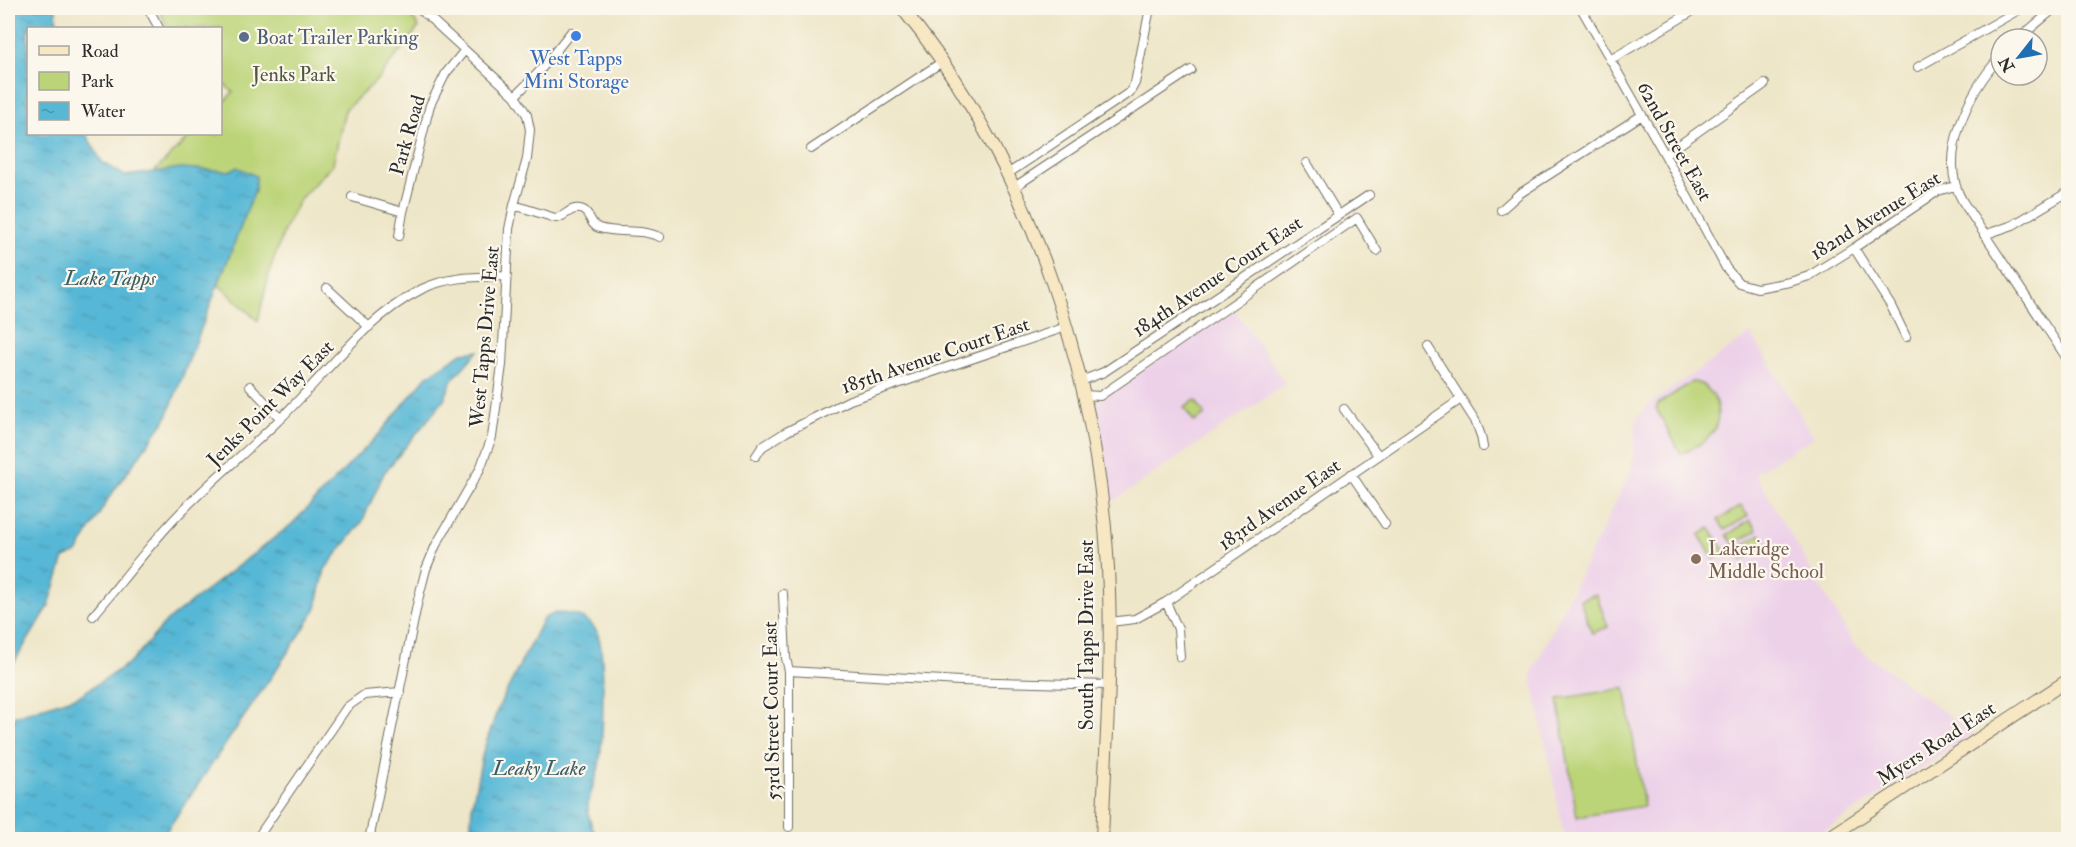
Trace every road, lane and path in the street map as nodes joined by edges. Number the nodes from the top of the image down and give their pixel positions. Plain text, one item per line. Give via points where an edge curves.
1 (148, 8) edge
2 (419, 8) edge
3 (902, 8) edge
4 (1150, 8) edge
5 (1581, 8) edge
6 (1698, 8) edge
7 (2022, 8) edge
8 (2055, 8) edge
9 (158, 27) edge
10 (2032, 27) edge
11 (571, 32) dead end
12 (465, 50) junction
13 (1610, 60) junction
14 (942, 62) junction
15 (1918, 67) dead end
16 (1191, 70) dead end
17 (1989, 71) edge
18 (1765, 84) dead end
19 (516, 96) junction
20 (1643, 117) junction
21 (811, 149) dead end
22 (1665, 155) junction
23 (1307, 164) dead end
24 (1006, 175) junction
25 (1955, 186) junction
26 (1013, 188) junction
27 (2068, 192) edge
28 (1369, 195) dead end
29 (352, 197) dead end
30 (514, 205) junction
31 (403, 213) junction
32 (1338, 214) junction
33 (1984, 235) junction
34 (399, 236) dead end
35 (660, 237) dead end
36 (1854, 248) junction
37 (1377, 251) dead end
38 (507, 276) junction
39 (1746, 286) joint
40 (327, 288) dead end
41 (369, 327) junction
42 (1066, 327) junction
43 (1906, 337) dead end
44 (1428, 347) dead end
45 (2068, 360) edge
46 (1081, 381) junction
47 (250, 386) dead end
48 (1084, 395) junction
49 (1461, 399) junction
50 (1344, 409) dead end
51 (281, 419) junction
52 (1483, 447) dead end
53 (1378, 455) junction
54 (756, 456) dead end
55 (1351, 474) junction
56 (1385, 524) dead end
57 (783, 594) dead end
58 (1166, 602) junction
59 (93, 616) dead end
60 (1110, 622) junction
61 (1180, 657) dead end
62 (789, 671) junction
63 (2068, 680) edge
64 (1108, 685) junction
65 (400, 692) junction
66 (789, 827) dead end
67 (256, 840) edge
68 (369, 840) edge
69 (1102, 840) edge
70 (1825, 840) edge

1 - 9 street
2 - 12 street, West Tapps Drive East
3 - 14 street, South Tapps Drive East
4 - 24 street via 1130,93
5 - 13 street, 62nd Street East
6 - 13 street
7 - 15 street
8 - 10 street
11 - 19 street
12 - 19 street, West Tapps Drive East
12 - 31 street, Park Road via 446,73 430,105
13 - 20 street, 62nd Street East
14 - 21 street
14 - 24 street, South Tapps Drive East
16 - 26 street
17 - 25 street, 182nd Avenue East via 1966,108 1955,148
18 - 22 street
19 - 30 street, West Tapps Drive East via 530,130 527,159
20 - 20 street via 1519,194 1501,210
20 - 22 street, 62nd Street East
22 - 39 street, 62nd Street East via 1726,268
23 - 32 street
24 - 26 street, South Tapps Drive East
25 - 33 street
25 - 36 street, 182nd Avenue East via 1938,191
26 - 42 street, South Tapps Drive East
27 - 33 street via 2013,225
28 - 32 street, 184th Avenue Court East
29 - 31 street
30 - 35 street via 555,218 580,209 597,228 651,232
30 - 38 street, West Tapps Drive East
31 - 34 street, Park Road
32 - 46 street, 184th Avenue Court East via 1104,372
33 - 45 street
36 - 39 street, 182nd Avenue East via 1825,267 1790,282 1769,287
36 - 43 street
37 - 48 street via 1357,218 1100,396
38 - 41 street, Jenks Point Way East via 463,277 424,288
38 - 65 street, West Tapps Drive East via 502,365 492,437 480,469 426,569
40 - 41 street
41 - 51 street, Jenks Point Way East
42 - 46 street, South Tapps Drive East
42 - 54 street, 185th Avenue Court East via 850,400 786,432 762,447
44 - 49 street
46 - 48 street, South Tapps Drive East
47 - 51 street
48 - 60 street, South Tapps Drive East via 1104,511
49 - 52 street via 1476,422
49 - 53 street, 183rd Avenue East
50 - 53 street
51 - 59 street, Jenks Point Way East via 190,503
53 - 55 street, 183rd Avenue East
55 - 56 street
55 - 58 street, 183rd Avenue East
57 - 62 street, 53rd Street Court East
58 - 60 street, 183rd Avenue East via 1136,619
58 - 61 street via 1178,629
60 - 64 street, South Tapps Drive East
62 - 64 street
62 - 66 street, 53rd Street Court East
63 - 70 street, Myers Road East
64 - 69 street, South Tapps Drive East
65 - 67 street via 364,695 347,707
65 - 68 street, West Tapps Drive East

